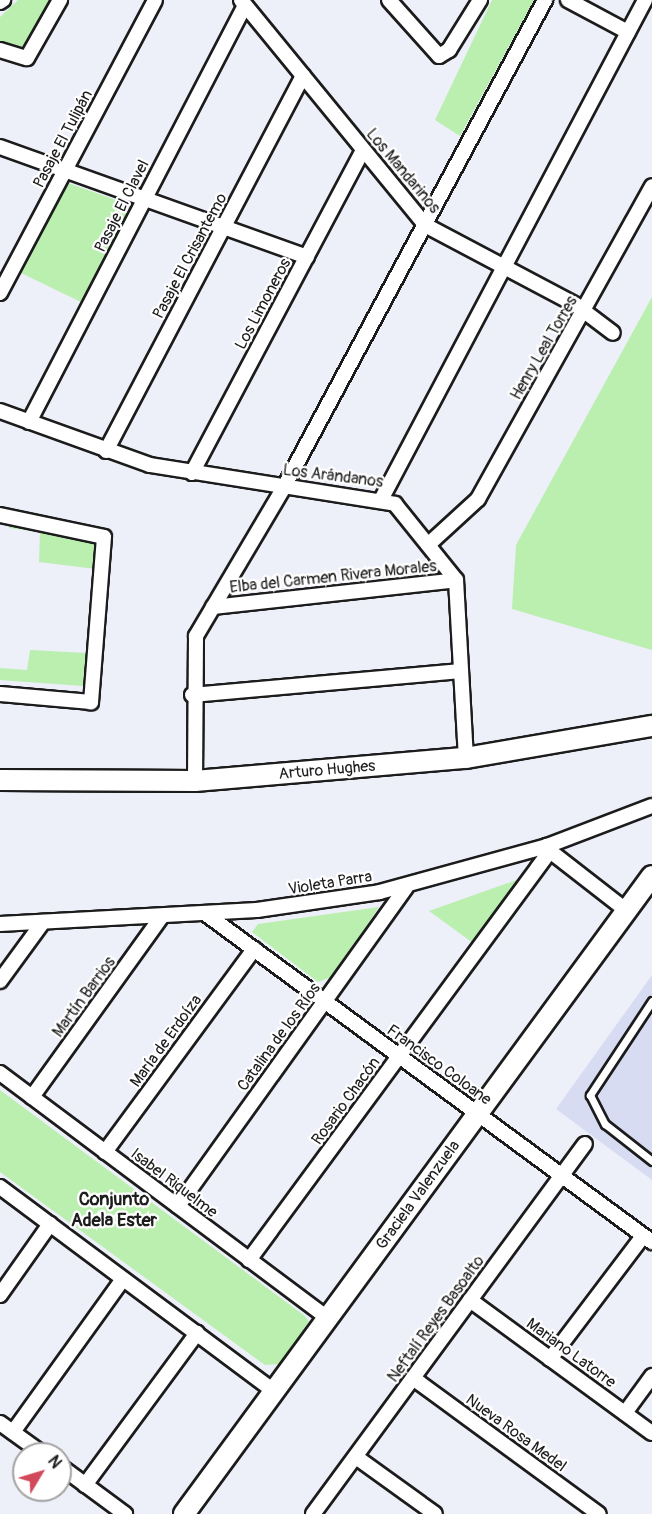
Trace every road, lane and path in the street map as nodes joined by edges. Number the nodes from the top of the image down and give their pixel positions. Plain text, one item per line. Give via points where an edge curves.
1 (60, 0) edge
2 (155, 0) edge
3 (389, 0) edge
4 (480, 0) edge
5 (544, 0) edge
6 (568, 0) edge
7 (645, 0) edge
8 (243, 3) edge
9 (628, 32) junction
10 (0, 50) edge
11 (303, 76) junction
12 (0, 147) edge
13 (363, 150) junction
14 (65, 170) junction
15 (652, 186) edge
16 (145, 198) junction
17 (425, 225) junction
18 (224, 227) junction
19 (307, 256) junction
20 (504, 267) junction
21 (0, 293) edge
22 (585, 313) junction
23 (613, 333) dead end
24 (0, 411) edge
25 (29, 422) junction
26 (106, 451) junction
27 (192, 473) junction
28 (284, 487) junction
29 (382, 498) junction
30 (0, 515) edge
31 (430, 543) junction
32 (456, 580) junction
33 (213, 607) junction
34 (461, 671) junction
35 (0, 694) edge
36 (192, 695) junction
37 (652, 726) edge
38 (466, 758) junction
39 (0, 780) edge
40 (195, 781) junction
41 (652, 806) edge
42 (549, 848) junction
43 (652, 876) edge
44 (406, 887) junction
45 (627, 911) junction
46 (206, 914) junction
47 (162, 916) junction
48 (43, 922) junction
49 (0, 924) edge
50 (254, 949) junction
51 (0, 981) edge
52 (325, 1001) junction
53 (652, 1001) edge
54 (399, 1056) junction
55 (0, 1073) edge
56 (32, 1097) junction
57 (478, 1114) junction
58 (585, 1144) dead end
59 (105, 1152) junction
60 (652, 1161) edge
61 (561, 1176) junction
62 (0, 1187) edge
63 (178, 1206) junction
64 (50, 1224) junction
65 (648, 1239) edge
66 (249, 1260) junction
67 (123, 1279) junction
68 (0, 1295) edge
69 (470, 1300) junction
70 (328, 1318) junction
71 (197, 1334) junction
72 (550, 1359) junction
73 (652, 1376) edge
74 (413, 1378) junction
75 (274, 1391) junction
76 (625, 1413) junction
77 (0, 1423) edge
78 (13, 1432) junction
79 (652, 1433) edge
80 (27, 1442) edge
81 (356, 1457) junction
82 (72, 1475) edge
83 (86, 1485) junction
84 (434, 1513) edge
85 (125, 1514) edge
86 (184, 1514) edge
87 (313, 1514) edge
88 (599, 1514) edge

1 - 10 street via 27,58
2 - 14 street, Pasaje El Tulipán
3 - 4 street via 438,56 449,50
5 - 17 street
6 - 9 street
7 - 9 street
8 - 11 street, Los Mandarinos
8 - 16 street, Pasaje El Clavel
9 - 20 street
11 - 13 street, Los Mandarinos
11 - 18 street, Pasaje El Crisantemo
12 - 14 street
13 - 17 street, Los Mandarinos
13 - 19 street, Los Limoneros
14 - 16 street
14 - 21 street, Pasaje El Tulipán
15 - 22 street, Henry Leal Torres
16 - 18 street
16 - 25 street, Pasaje El Clavel
17 - 20 street, Los Mandarinos
17 - 28 street
18 - 19 street
18 - 26 street, Pasaje El Crisantemo
19 - 27 street, Los Limoneros
20 - 22 street, Los Mandarinos
20 - 29 street
22 - 23 street, Los Mandarinos
22 - 31 street, Henry Leal Torres via 563,342 478,500
24 - 25 street, Los Arándanos
25 - 26 street, Los Arándanos
26 - 27 street, Los Arándanos
27 - 28 street, Los Arándanos
28 - 29 street, Los Arándanos
28 - 33 street
29 - 31 street, Los Arándanos via 399,507
30 - 35 street via 104,537 91,702
31 - 32 street, Los Arándanos
32 - 33 street, Elba del Carmen Rivera Morales
32 - 34 street
33 - 36 street via 193,641
34 - 36 street
34 - 38 street
36 - 40 street
37 - 38 street, Arturo Hughes
38 - 40 street, Arturo Hughes
39 - 40 street, Arturo Hughes
41 - 42 street, Violeta Parra
42 - 44 street, Violeta Parra
42 - 45 street
42 - 54 street, Rosario Chacón
43 - 45 street, Graciela Valenzuela
44 - 46 street, Violeta Parra via 294,906
44 - 52 street, Catalina de los Ríos
45 - 57 street, Graciela Valenzuela
46 - 47 street, Violeta Parra
46 - 50 street, Francisco Coloane
47 - 48 street, Violeta Parra
47 - 56 street, Martín Barrios
48 - 49 street, Violeta Parra
48 - 51 street
50 - 52 street, Francisco Coloane
50 - 59 street, María de Erdoíza
52 - 54 street, Francisco Coloane
52 - 63 street, Catalina de los Ríos
53 - 60 lane via 590,1095 605,1124
54 - 57 street, Francisco Coloane
54 - 66 street, Rosario Chacón
55 - 56 street, Isabel Riquelme
56 - 59 street, Isabel Riquelme
57 - 61 street, Francisco Coloane
57 - 70 street, Graciela Valenzuela
58 - 61 street, Neftalí Reyes Basoalto
59 - 63 street, Isabel Riquelme
61 - 65 street, Francisco Coloane
61 - 69 street, Neftalí Reyes Basoalto
62 - 64 street
63 - 66 street, Isabel Riquelme
64 - 67 street
64 - 68 street
65 - 72 street
66 - 70 street, Isabel Riquelme
67 - 71 street
67 - 78 street
69 - 72 street, Mariano Latorre
69 - 74 street, Neftalí Reyes Basoalto
70 - 75 street, Graciela Valenzuela
71 - 75 street
71 - 83 street
72 - 76 street, Mariano Latorre
73 - 76 street
74 - 81 street, Neftalí Reyes Basoalto
74 - 88 street, Nueva Rosa Medel
75 - 86 street, Graciela Valenzuela
76 - 79 street, Mariano Latorre
77 - 78 street
78 - 80 street
81 - 84 street
81 - 87 street, Neftalí Reyes Basoalto
82 - 83 street
83 - 85 street

